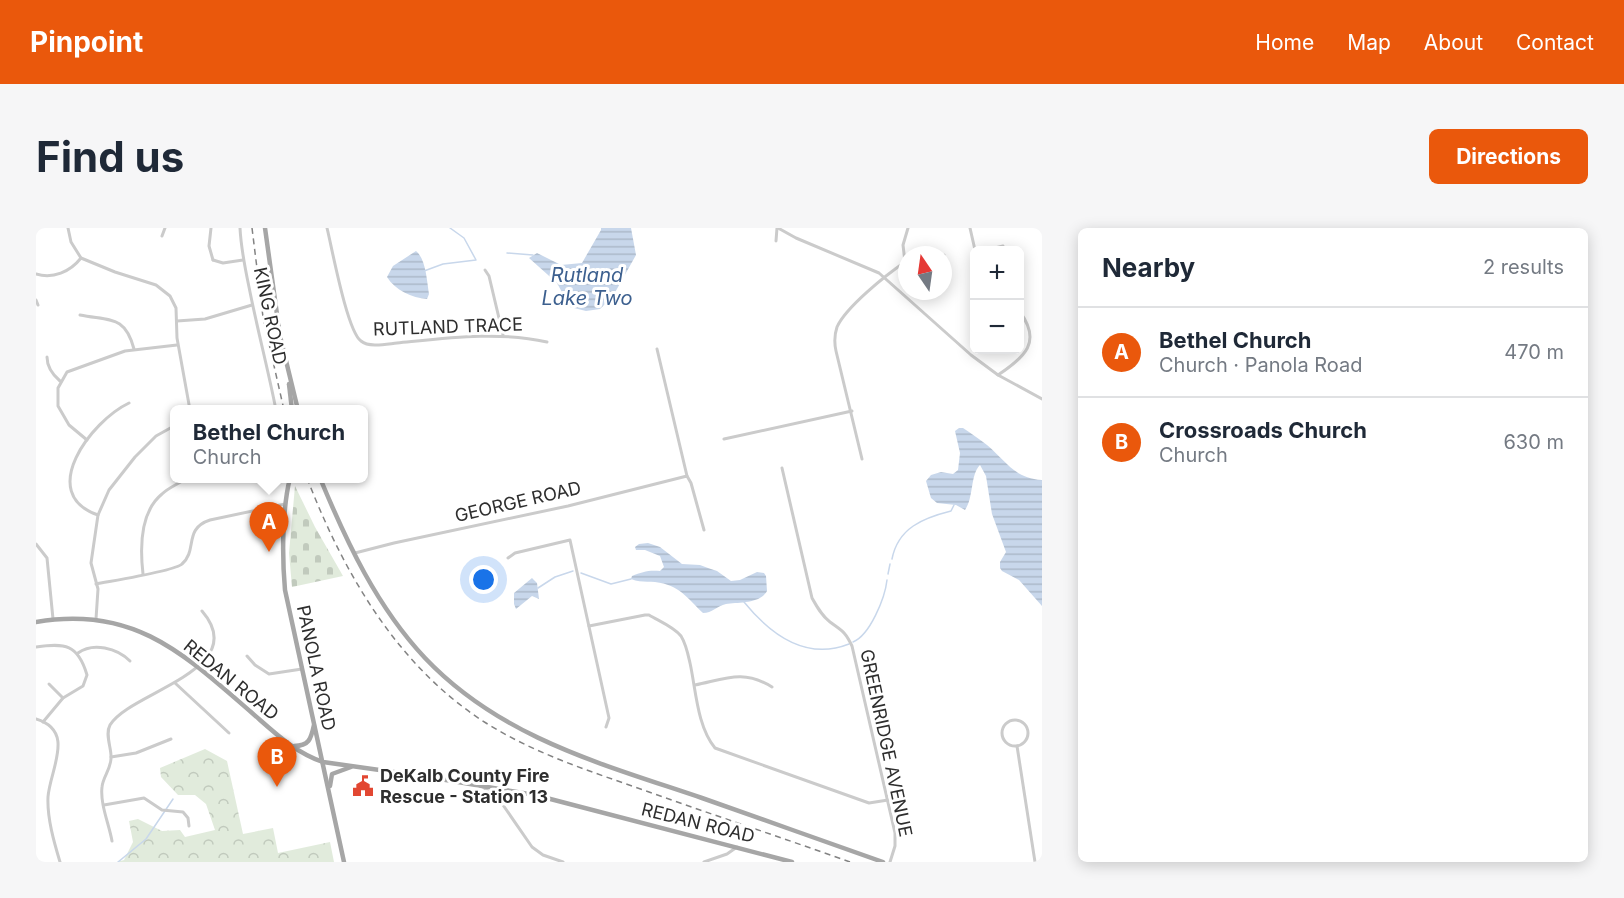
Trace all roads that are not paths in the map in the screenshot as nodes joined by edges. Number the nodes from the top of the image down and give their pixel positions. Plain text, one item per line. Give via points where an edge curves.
1 (68, 228) edge
2 (165, 228) edge
3 (211, 228) edge
4 (240, 228) edge
5 (265, 228) edge
6 (327, 228) edge
7 (777, 228) edge
8 (908, 228) edge
9 (970, 228) edge
10 (162, 236) dead end
11 (776, 241) dead end
12 (903, 246) edge
13 (974, 246) edge
14 (81, 258) junction
15 (213, 260) junction
16 (244, 260) junction
17 (208, 264) dead end
18 (898, 267) edge
19 (485, 270) dead end
20 (36, 275) edge
21 (884, 277) junction
22 (36, 300) edge
23 (38, 305) dead end
24 (252, 305) junction
25 (80, 315) dead end
26 (1024, 315) edge
27 (177, 321) junction
28 (1033, 323) dead end
29 (503, 335) junction
30 (547, 342) dead end
31 (178, 345) junction
32 (134, 349) junction
33 (657, 349) dead end
34 (1033, 351) dead end
35 (48, 357) dead end
36 (998, 375) junction
37 (289, 378) junction
38 (60, 381) junction
39 (1042, 399) edge
40 (129, 403) dead end
41 (189, 405) edge
42 (275, 405) edge
43 (291, 405) edge
44 (297, 405) edge
45 (852, 411) junction
46 (170, 428) edge
47 (87, 440) junction
48 (724, 440) dead end
49 (862, 459) dead end
50 (782, 468) dead end
51 (687, 476) junction
52 (178, 483) edge
53 (289, 483) edge
54 (322, 483) edge
55 (286, 504) junction
56 (98, 515) junction
57 (704, 530) dead end
58 (36, 544) edge
59 (354, 554) junction
60 (508, 558) dead end
61 (143, 574) junction
62 (96, 584) junction
63 (202, 611) dead end
64 (53, 619) junction
65 (96, 619) junction
66 (36, 622) edge
67 (589, 626) junction
68 (36, 647) edge
69 (78, 653) junction
70 (247, 656) dead end
71 (130, 661) dead end
72 (197, 665) junction
73 (302, 669) junction
74 (175, 683) junction
75 (49, 684) dead end
76 (695, 685) junction
77 (772, 687) dead end
78 (63, 698) junction
79 (36, 719) edge
80 (43, 722) junction
81 (314, 723) junction
82 (606, 727) dead end
83 (229, 733) dead end
84 (171, 739) dead end
85 (291, 746) junction
86 (1017, 746) junction
87 (111, 757) junction
88 (323, 762) junction
89 (354, 767) junction
90 (482, 786) junction
91 (330, 795) junction
92 (888, 800) junction
93 (104, 805) junction
94 (189, 826) dead end
95 (112, 841) dead end
96 (737, 847) junction
97 (60, 862) edge
98 (344, 862) edge
99 (563, 862) edge
100 (704, 862) edge
101 (792, 862) edge
102 (883, 862) edge
103 (890, 862) edge
104 (1035, 862) edge

1 - 14 street
2 - 10 street
3 - 15 street via 209,246
4 - 16 street, KING ROAD
5 - 37 main road
6 - 29 street, RUTLAND TRACE via 351,325 360,341 385,345
7 - 11 street
7 - 21 street
8 - 12 street
9 - 13 street
14 - 20 street via 62,273
14 - 27 street via 156,285 176,308
15 - 16 street
15 - 17 street
16 - 24 street, KING ROAD
18 - 21 street
19 - 29 street
21 - 36 street
21 - 45 street via 844,316 835,334
22 - 23 street
24 - 27 street via 205,319
24 - 42 street, KING ROAD
25 - 32 street via 122,324
26 - 28 street
27 - 31 street
29 - 30 street, RUTLAND TRACE
31 - 32 street
31 - 41 street
32 - 38 street via 71,370
33 - 51 street
34 - 36 street
35 - 38 street via 50,369
36 - 39 street
37 - 43 main road
37 - 44 main road
38 - 47 street via 57,397 62,415
40 - 47 street via 107,417
45 - 48 street
45 - 49 street
46 - 56 street via 135,457 109,490
47 - 56 street via 70,465 67,483 75,501 87,512
50 - 92 street, GREENRIDGE AVENUE via 812,598 818,609 842,629 852,646
51 - 57 street
51 - 59 street, GEORGE ROAD
52 - 61 street via 160,495 149,510 140,549
53 - 55 main road, PANOLA ROAD
54 - 59 main road
55 - 61 street via 206,521 193,533 182,564
55 - 73 main road, PANOLA ROAD via 284,579
56 - 62 street via 91,563
58 - 64 street via 47,558
59 - 102 main road via 381,602 425,658 465,694 509,724 621,771
60 - 67 street via 570,540
61 - 62 street
62 - 65 street
63 - 72 street via 213,628 213,642
64 - 65 main road, REDAN ROAD
64 - 66 main road, REDAN ROAD
65 - 72 main road, REDAN ROAD via 158,639
67 - 76 street via 650,615 682,637
67 - 82 street via 609,718
68 - 69 street via 62,645
69 - 71 street via 94,646
69 - 78 street via 87,679 81,688
70 - 73 street via 269,674
72 - 74 street
72 - 85 main road, REDAN ROAD
73 - 81 main road, PANOLA ROAD
74 - 83 street
74 - 87 street via 117,716 108,728
75 - 78 street
76 - 77 street via 736,676 759,679
76 - 92 street via 709,740 716,748 869,803
78 - 80 street
79 - 80 street
80 - 97 street via 59,742 48,797
81 - 85 main road via 309,742
81 - 88 main road, PANOLA ROAD
84 - 87 street via 136,753
85 - 88 main road, REDAN ROAD
86 - 86 street via 1028,733 1024,723 1015,720 1004,725 1002,734 1006,742
86 - 104 street
87 - 93 street via 102,787
88 - 89 main road, REDAN ROAD
88 - 91 main road, PANOLA ROAD
89 - 90 main road, REDAN ROAD
89 - 91 main road via 332,774
90 - 96 main road, REDAN ROAD via 535,795
90 - 99 street via 503,805 532,847
91 - 98 main road, PANOLA ROAD
92 - 103 street, GREENRIDGE AVENUE via 895,833
93 - 94 street via 147,799 156,807 183,812
93 - 95 street
96 - 100 street
96 - 101 main road, REDAN ROAD

